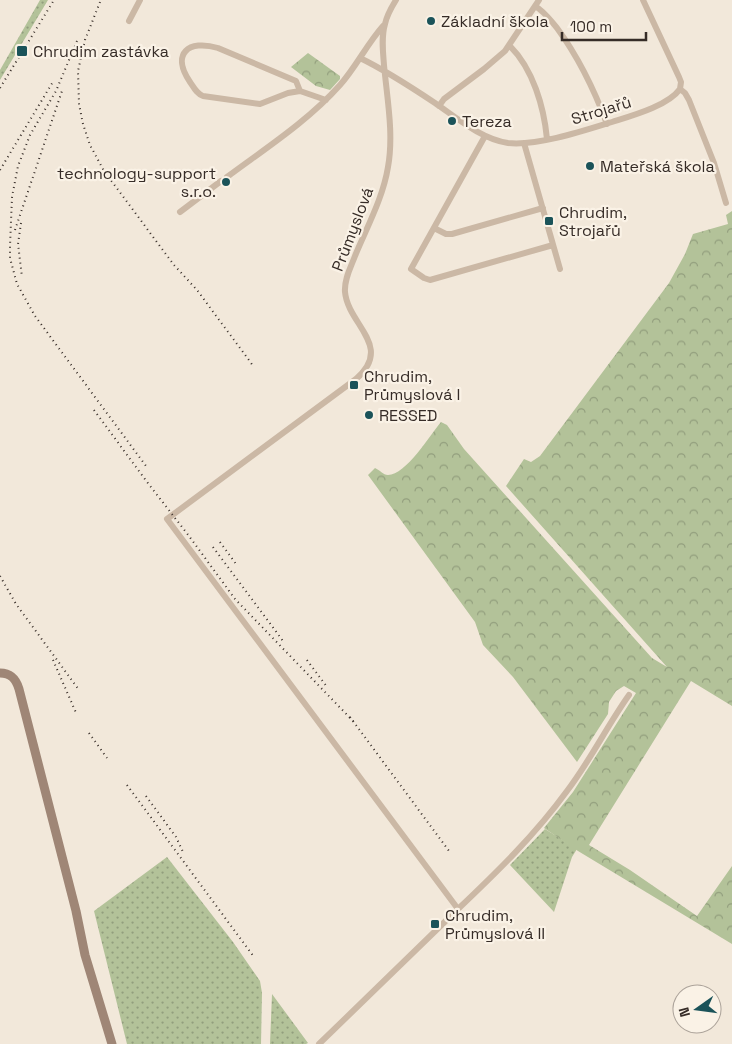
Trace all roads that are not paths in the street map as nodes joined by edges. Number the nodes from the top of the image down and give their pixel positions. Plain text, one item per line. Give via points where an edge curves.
1 (140, 0) edge
2 (396, 0) edge
3 (644, 0) edge
4 (537, 3) edge
5 (129, 21) dead end
6 (384, 25) junction
7 (510, 46) junction
8 (360, 58) junction
9 (385, 70) junction
10 (680, 90) junction
11 (300, 91) junction
12 (326, 100) junction
13 (439, 106) junction
14 (607, 124) junction
15 (485, 136) junction
16 (547, 139) junction
17 (524, 143) junction
18 (726, 203) dead end
19 (542, 208) junction
20 (180, 212) dead end
21 (434, 228) junction
22 (553, 244) junction
23 (560, 269) dead end
24 (0, 673) edge
25 (629, 695) dead end
26 (458, 909) junction
27 (112, 1044) edge
28 (319, 1044) edge

1 - 5 street
2 - 6 street, Průmyslová
3 - 10 street via 679,76
4 - 7 street
4 - 14 street via 577,57 596,93
6 - 8 street, Průmyslová
6 - 9 street, Průmyslová
7 - 13 street
7 - 16 street via 521,58 532,80
8 - 9 street, Strojařů
8 - 12 street, Průmyslová
9 - 13 street, Strojařů
9 - 26 street, Průmyslová via 389,167 345,285 348,305 370,343 367,365 356,379 167,519
10 - 14 street, Strojařů via 653,107
10 - 18 street via 689,100
11 - 11 street via 296,81 211,46 193,46 182,57 186,76 204,96 260,104
11 - 12 street
12 - 20 street, Průmyslová
13 - 15 street, Strojařů
14 - 16 street, Strojařů
15 - 17 street, Strojařů via 509,143
15 - 21 street
16 - 17 street, Strojařů
17 - 19 street
19 - 21 street via 452,234
19 - 22 street
21 - 22 street via 412,269 430,280
22 - 23 street
24 - 27 street via 10,676 18,686 85,955
25 - 26 street via 581,772 552,811 516,853
26 - 28 street

